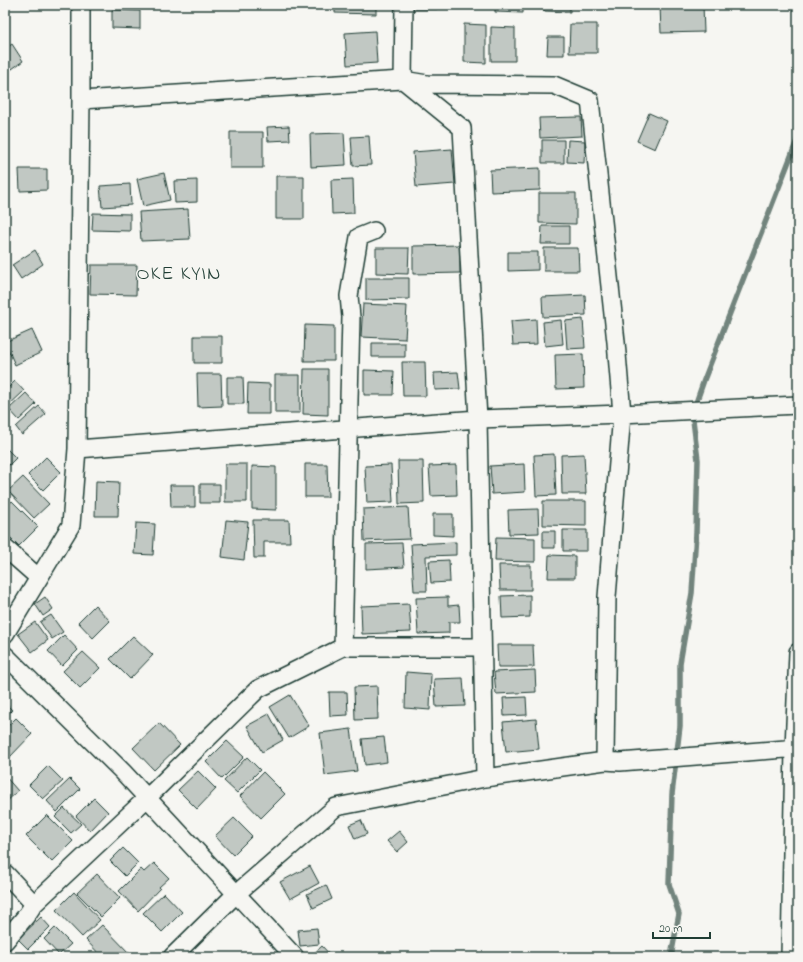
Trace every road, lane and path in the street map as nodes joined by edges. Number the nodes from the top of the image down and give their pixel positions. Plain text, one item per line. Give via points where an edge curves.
1 (81, 5) edge
2 (404, 5) edge
3 (403, 80) junction
4 (81, 100) junction
5 (374, 231) dead end
6 (798, 405) edge
7 (622, 414) junction
8 (478, 419) junction
9 (348, 429) junction
10 (77, 449) junction
11 (5, 548) edge
12 (39, 578) junction
13 (5, 634) edge
14 (343, 646) junction
15 (482, 647) junction
16 (798, 652) edge
17 (5, 655) edge
18 (796, 748) edge
19 (605, 761) junction
20 (485, 778) junction
21 (147, 798) junction
22 (5, 873) edge
23 (236, 894) junction
24 (34, 904) junction
25 (5, 941) edge
26 (172, 957) edge
27 (295, 957) edge
28 (790, 957) edge

1 - 4 street
2 - 3 street
3 - 4 street
3 - 7 street via 427,84 554,85 590,100
3 - 8 street via 462,128
4 - 10 street
5 - 9 street via 359,237 349,296 351,316
6 - 7 street
7 - 8 street
7 - 19 street via 607,597
8 - 9 street
8 - 15 street
9 - 10 street
9 - 14 street
10 - 12 street via 71,525
11 - 12 street
12 - 13 street
14 - 15 street
14 - 21 street via 258,689
15 - 20 street
16 - 18 street
17 - 21 street
18 - 19 street via 620,762
18 - 28 street
19 - 20 street
20 - 23 street via 336,808
21 - 23 street
21 - 24 street
22 - 24 street
23 - 26 street
23 - 27 street
24 - 25 street

